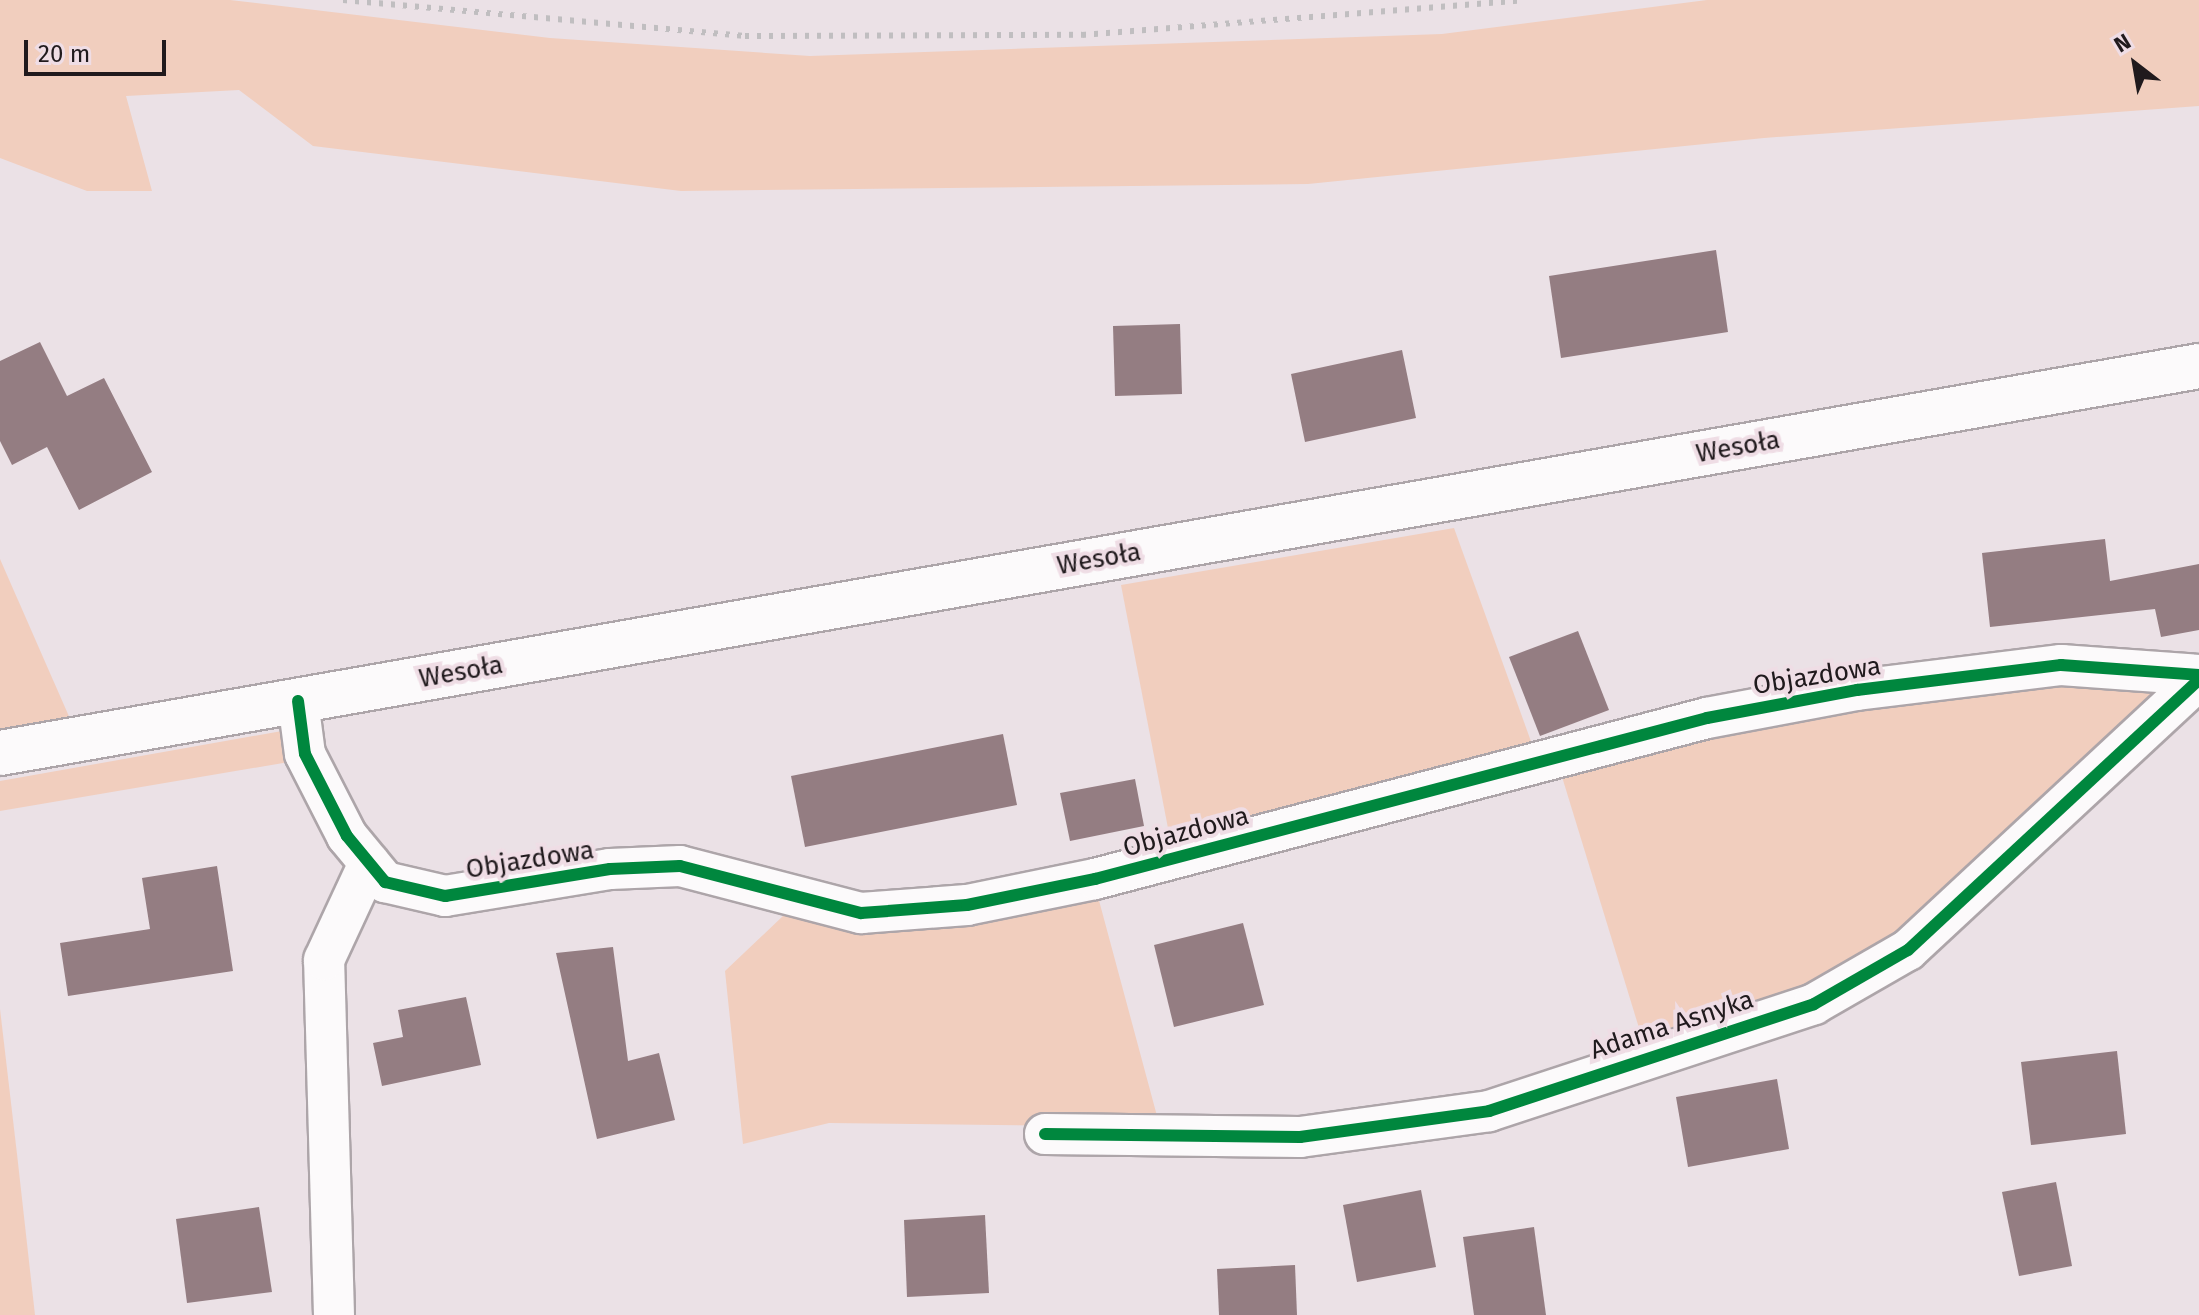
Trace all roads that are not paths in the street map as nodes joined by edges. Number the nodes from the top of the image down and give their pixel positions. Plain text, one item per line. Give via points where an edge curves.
1 (2199, 366) edge
2 (2199, 678) edge
3 (298, 701) junction
4 (0, 753) edge
5 (369, 863) junction
6 (1045, 1134) dead end
7 (334, 1315) edge

1 - 3 main road, Wesoła
2 - 5 street, Objazdowa via 2061,665 1707,718 1095,879 967,905 861,913 680,866 610,869 445,896 385,882
2 - 6 street, Adama Asnyka via 1908,950 1814,1004 1489,1111 1300,1137
3 - 4 main road, Wesoła
3 - 5 street, Objazdowa via 305,754 347,836
5 - 7 street via 324,960

